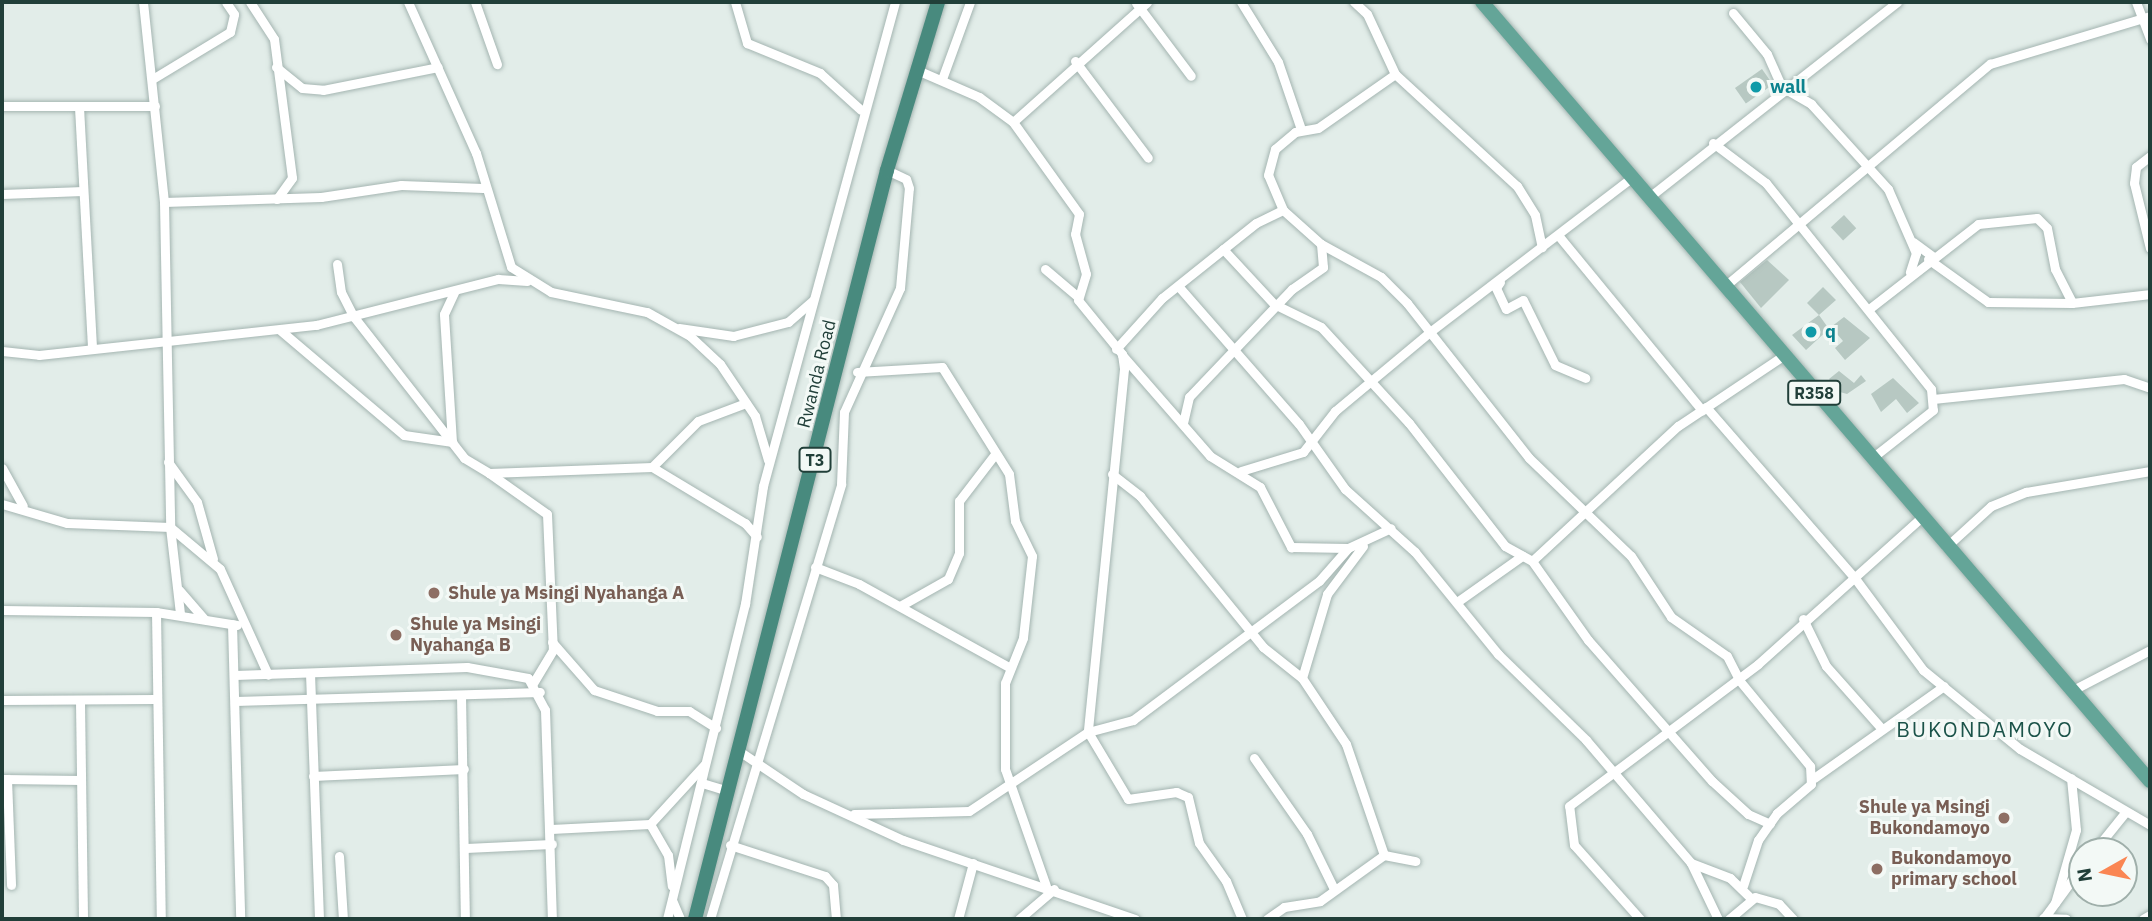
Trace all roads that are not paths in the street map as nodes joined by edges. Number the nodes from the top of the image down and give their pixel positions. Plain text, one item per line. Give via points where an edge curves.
1 (143, 2) edge
2 (226, 2) edge
3 (250, 2) edge
4 (408, 2) edge
5 (475, 2) edge
6 (735, 2) edge
7 (895, 2) edge
8 (938, 2) edge
9 (970, 2) edge
10 (1241, 2) edge
11 (1354, 2) edge
12 (1482, 2) edge
13 (1897, 2) edge
14 (2136, 2) edge
15 (1140, 3) edge
16 (1733, 13) dead end
17 (2146, 18) edge
18 (2150, 39) edge
19 (1075, 61) junction
20 (497, 64) dead end
21 (276, 67) junction
22 (438, 67) junction
23 (917, 70) junction
24 (1395, 74) junction
25 (1191, 76) dead end
26 (154, 78) junction
27 (942, 79) junction
28 (1782, 87) junction
29 (2, 106) edge
30 (155, 106) junction
31 (79, 107) junction
32 (861, 110) junction
33 (1013, 122) junction
34 (1301, 129) junction
35 (1713, 143) junction
36 (2150, 156) edge
37 (1148, 158) dead end
38 (1867, 165) junction
39 (887, 170) junction
40 (1631, 178) junction
41 (483, 188) junction
42 (83, 191) junction
43 (2, 194) edge
44 (1648, 198) junction
45 (277, 199) junction
46 (164, 202) junction
47 (1283, 210) junction
48 (1798, 228) junction
49 (1558, 235) junction
50 (1913, 242) junction
51 (1321, 244) junction
52 (1542, 247) junction
53 (2150, 248) edge
54 (1223, 249) junction
55 (1931, 258) junction
56 (337, 264) dead end
57 (1045, 269) dead end
58 (1508, 272) junction
59 (1910, 272) junction
60 (530, 282) junction
61 (1725, 286) junction
62 (1179, 287) junction
63 (455, 290) junction
64 (2150, 294) edge
65 (1077, 296) junction
66 (814, 299) junction
67 (2072, 303) junction
68 (1278, 307) junction
69 (1873, 308) junction
70 (354, 317) junction
71 (679, 328) junction
72 (280, 330) junction
73 (1431, 331) junction
74 (163, 342) junction
75 (92, 348) junction
76 (2, 351) edge
77 (1234, 351) junction
78 (1119, 352) junction
79 (1783, 356) junction
80 (857, 372) junction
81 (1585, 378) dead end
82 (1369, 383) junction
83 (2150, 388) edge
84 (1933, 399) junction
85 (746, 403) junction
86 (1704, 409) junction
87 (1183, 423) junction
88 (452, 442) junction
89 (1313, 442) junction
90 (995, 454) junction
91 (1872, 458) junction
92 (168, 462) junction
93 (769, 463) junction
94 (652, 467) junction
95 (2, 468) edge
96 (1241, 471) junction
97 (2150, 471) edge
98 (489, 473) junction
99 (1112, 474) junction
100 (2, 504) edge
101 (23, 506) junction
102 (1583, 510) junction
103 (1921, 518) junction
104 (170, 527) junction
105 (1391, 527) junction
106 (757, 537) junction
107 (1365, 544) junction
108 (1946, 547) junction
109 (1348, 548) junction
110 (213, 559) junction
111 (1527, 559) junction
112 (815, 566) junction
113 (1854, 578) junction
114 (179, 590) junction
115 (1457, 602) junction
116 (900, 606) junction
117 (2, 610) edge
118 (156, 612) junction
119 (180, 614) junction
120 (203, 618) junction
121 (1802, 619) junction
122 (232, 624) junction
123 (243, 626) junction
124 (1251, 633) junction
125 (552, 642) junction
126 (2150, 650) edge
127 (1009, 667) junction
128 (310, 673) junction
129 (235, 675) junction
130 (268, 675) junction
131 (1302, 678) junction
132 (1739, 680) junction
133 (533, 683) junction
134 (1944, 686) junction
135 (2071, 691) junction
136 (540, 692) junction
137 (461, 695) junction
138 (311, 698) junction
139 (156, 699) junction
140 (2, 700) edge
141 (235, 701) junction
142 (80, 702) junction
143 (1881, 728) junction
144 (716, 729) junction
145 (1673, 731) junction
146 (1088, 732) junction
147 (739, 751) junction
148 (1254, 758) dead end
149 (708, 760) junction
150 (757, 762) junction
151 (464, 769) junction
152 (313, 776) junction
153 (1614, 776) junction
154 (1814, 778) junction
155 (2071, 778) junction
156 (4, 779) edge
157 (81, 780) junction
158 (2150, 781) edge
159 (702, 783) junction
160 (1009, 784) junction
161 (728, 791) junction
162 (854, 814) junction
163 (2124, 814) junction
164 (650, 824) junction
165 (1770, 824) junction
166 (2150, 825) edge
167 (551, 828) junction
168 (2105, 837) edge
169 (552, 844) junction
170 (730, 845) junction
171 (465, 848) junction
172 (1384, 855) junction
173 (339, 856) dead end
174 (1415, 861) dead end
175 (973, 863) junction
176 (1691, 863) junction
177 (11, 885) dead end
178 (2068, 885) edge
179 (1743, 886) junction
180 (1050, 888) junction
181 (1334, 889) junction
182 (1750, 897) junction
183 (672, 900) junction
184 (2055, 903) junction
185 (1096, 906) junction
186 (2150, 915) edge
187 (2043, 918) edge
188 (83, 919) edge
189 (161, 919) edge
190 (240, 919) edge
191 (319, 919) edge
192 (343, 919) edge
193 (465, 919) edge
194 (552, 919) edge
195 (667, 919) edge
196 (680, 919) edge
197 (695, 919) edge
198 (710, 919) edge
199 (836, 919) edge
200 (958, 919) edge
201 (1019, 919) edge
202 (1104, 919) edge
203 (1135, 919) edge
204 (1242, 919) edge
205 (1267, 919) edge
206 (1640, 919) edge
207 (1718, 919) edge
208 (1729, 919) edge
209 (1793, 919) edge
210 (2066, 919) edge
211 (2144, 919) edge

1 - 26 street
2 - 26 street via 234,14 230,32
3 - 21 street via 271,28
4 - 22 street
5 - 20 street
6 - 32 street via 747,43 820,73
7 - 32 street
8 - 23 highway, Rwanda Road / T3
9 - 27 street
10 - 34 street via 1278,62
11 - 24 street via 1367,13
12 - 40 main road, R358
13 - 28 street
14 - 17 street
15 - 19 street
15 - 25 street
16 - 28 street via 1767,54
17 - 18 street
17 - 38 street via 1990,64
19 - 33 street
19 - 37 street
21 - 22 street via 302,88 323,90
21 - 45 street via 292,178
22 - 41 street via 476,153
23 - 27 street
23 - 39 highway, Rwanda Road / T3
24 - 34 street via 1318,128
24 - 52 street via 1517,186 1535,215
26 - 30 street
27 - 33 street
28 - 35 street
28 - 38 street via 1811,104
29 - 31 street
30 - 31 street
30 - 46 street
31 - 42 street
32 - 66 street
33 - 65 street via 1079,214 1075,234 1086,279
34 - 47 street via 1275,149 1268,175
35 - 44 street
35 - 48 street via 1766,184
36 - 53 street via 2136,167 2134,183
38 - 48 street
38 - 50 street via 1893,198
39 - 80 street via 906,178 909,188 904,267 894,304
39 - 147 highway, Rwanda Road / T3
40 - 44 main road, R358
40 - 49 street
41 - 45 street via 401,185
41 - 60 street via 505,259
42 - 43 street
42 - 75 street
44 - 61 main road, R358
45 - 46 street
46 - 74 street
47 - 51 street
47 - 54 street
48 - 61 street
48 - 69 street
49 - 52 street
49 - 86 street
50 - 55 street
50 - 59 street
51 - 68 street via 1323,267
51 - 73 street via 1383,279
52 - 58 street
54 - 62 street
54 - 68 street
55 - 59 street
55 - 67 street via 1988,302
55 - 67 street via 1981,222 2040,218
56 - 70 street via 341,292
57 - 65 street
58 - 73 street
58 - 81 street via 1496,288 1506,309 1524,300 1555,365
59 - 69 street
60 - 63 street via 498,279
60 - 71 street via 585,303 647,312
61 - 79 main road, R358
62 - 77 street
62 - 78 street
63 - 70 street
63 - 88 street via 444,314
64 - 67 street
65 - 78 street
66 - 71 street via 788,322 733,335
66 - 93 street
68 - 77 street
68 - 82 street via 1321,327
69 - 84 street via 1877,321 1910,356
70 - 72 street
70 - 88 street
71 - 85 street via 712,355
72 - 74 street
72 - 88 street via 404,435
73 - 82 street
73 - 102 street via 1529,458
74 - 75 street
74 - 92 street
75 - 76 street via 39,355
77 - 87 street via 1189,397
77 - 89 street
78 - 87 street
78 - 99 street
79 - 86 street
79 - 91 main road, R358
80 - 90 street via 942,367
80 - 112 street via 844,416 841,484
82 - 89 street via 1335,411
82 - 111 street via 1409,423 1505,546
83 - 84 street via 2124,379
84 - 91 street via 1930,413
85 - 93 street
85 - 94 street via 698,421
86 - 102 street
86 - 113 street
87 - 96 street via 1210,456
88 - 98 street
89 - 96 street via 1295,456
89 - 105 street via 1345,489
90 - 116 street via 959,501 959,553 948,579
90 - 127 street via 1009,474 1016,521 1032,556 1023,638
91 - 103 main road, R358
92 - 104 street
92 - 110 street via 197,502
93 - 106 street
94 - 98 street
94 - 106 street via 745,523
95 - 101 street
96 - 109 street via 1264,493 1291,548
97 - 108 street via 2025,492 1991,506
98 - 125 street via 509,493 545,510
99 - 124 street via 1140,496
99 - 146 street
100 - 101 street
101 - 104 street via 67,523
102 - 111 street
102 - 132 street via 1636,562 1671,617 1727,656
103 - 108 main road, R358
103 - 113 street
104 - 110 street
104 - 114 street
105 - 107 street
105 - 115 street
106 - 144 street
107 - 109 street
107 - 131 street via 1339,569 1327,594
108 - 135 main road, R358
109 - 124 street via 1319,581
110 - 123 street
111 - 115 street
111 - 145 street via 1588,640
112 - 116 street
112 - 150 street
113 - 121 street
113 - 134 street via 1918,665
114 - 119 street
114 - 120 street
115 - 153 street
116 - 127 street
117 - 118 street
118 - 119 street
118 - 139 street
119 - 120 street
120 - 122 street
121 - 132 street
121 - 143 street via 1826,666
122 - 123 street
122 - 129 street
123 - 130 street
124 - 131 street
124 - 146 street via 1133,720
125 - 133 street
125 - 144 street via 594,690 657,711 689,711
126 - 135 street
127 - 160 street
128 - 130 street
128 - 133 street via 489,668
128 - 138 street
129 - 130 street
129 - 141 street
131 - 172 street via 1346,744
132 - 145 street
132 - 154 street
133 - 136 street
134 - 143 street
134 - 155 street via 2020,749
135 - 158 main road, R358
136 - 137 street
136 - 167 street
137 - 138 street
137 - 151 street
138 - 141 street
138 - 152 street
139 - 142 street
139 - 189 street
140 - 142 street
141 - 190 street
142 - 157 street
143 - 154 street
144 - 149 street
145 - 153 street
145 - 165 street via 1725,794
146 - 160 street
146 - 204 street via 1128,799 1176,792 1188,797 1199,843 1226,881
147 - 150 street
147 - 161 highway, Rwanda Road / T3
148 - 181 street via 1307,834
149 - 159 street
149 - 164 street
150 - 162 street via 803,794
150 - 170 street
151 - 152 street
151 - 171 street
152 - 191 street
153 - 176 street
153 - 206 street via 1576,797 1568,823 1589,864
154 - 165 street
155 - 163 street
155 - 184 street via 2076,830
156 - 157 street
156 - 177 street
157 - 188 street
159 - 161 street
159 - 183 street
160 - 162 street via 958,814
160 - 180 street
161 - 197 highway, Rwanda Road / T3
162 - 175 street via 903,840
163 - 166 street
163 - 168 street
164 - 167 street
164 - 183 street via 668,855
165 - 179 street
167 - 169 street
169 - 171 street
169 - 194 street
170 - 198 street
170 - 199 street via 828,878
171 - 193 street
172 - 174 street
172 - 181 street
173 - 192 street
175 - 180 street
175 - 200 street
176 - 179 street
176 - 207 street
178 - 184 street
179 - 182 street
180 - 185 street
180 - 201 street
181 - 205 street via 1316,903 1284,907
182 - 208 street
182 - 209 street via 1774,901
183 - 195 street
183 - 196 street
184 - 187 street
185 - 202 street
185 - 203 street
186 - 211 street
187 - 210 street

